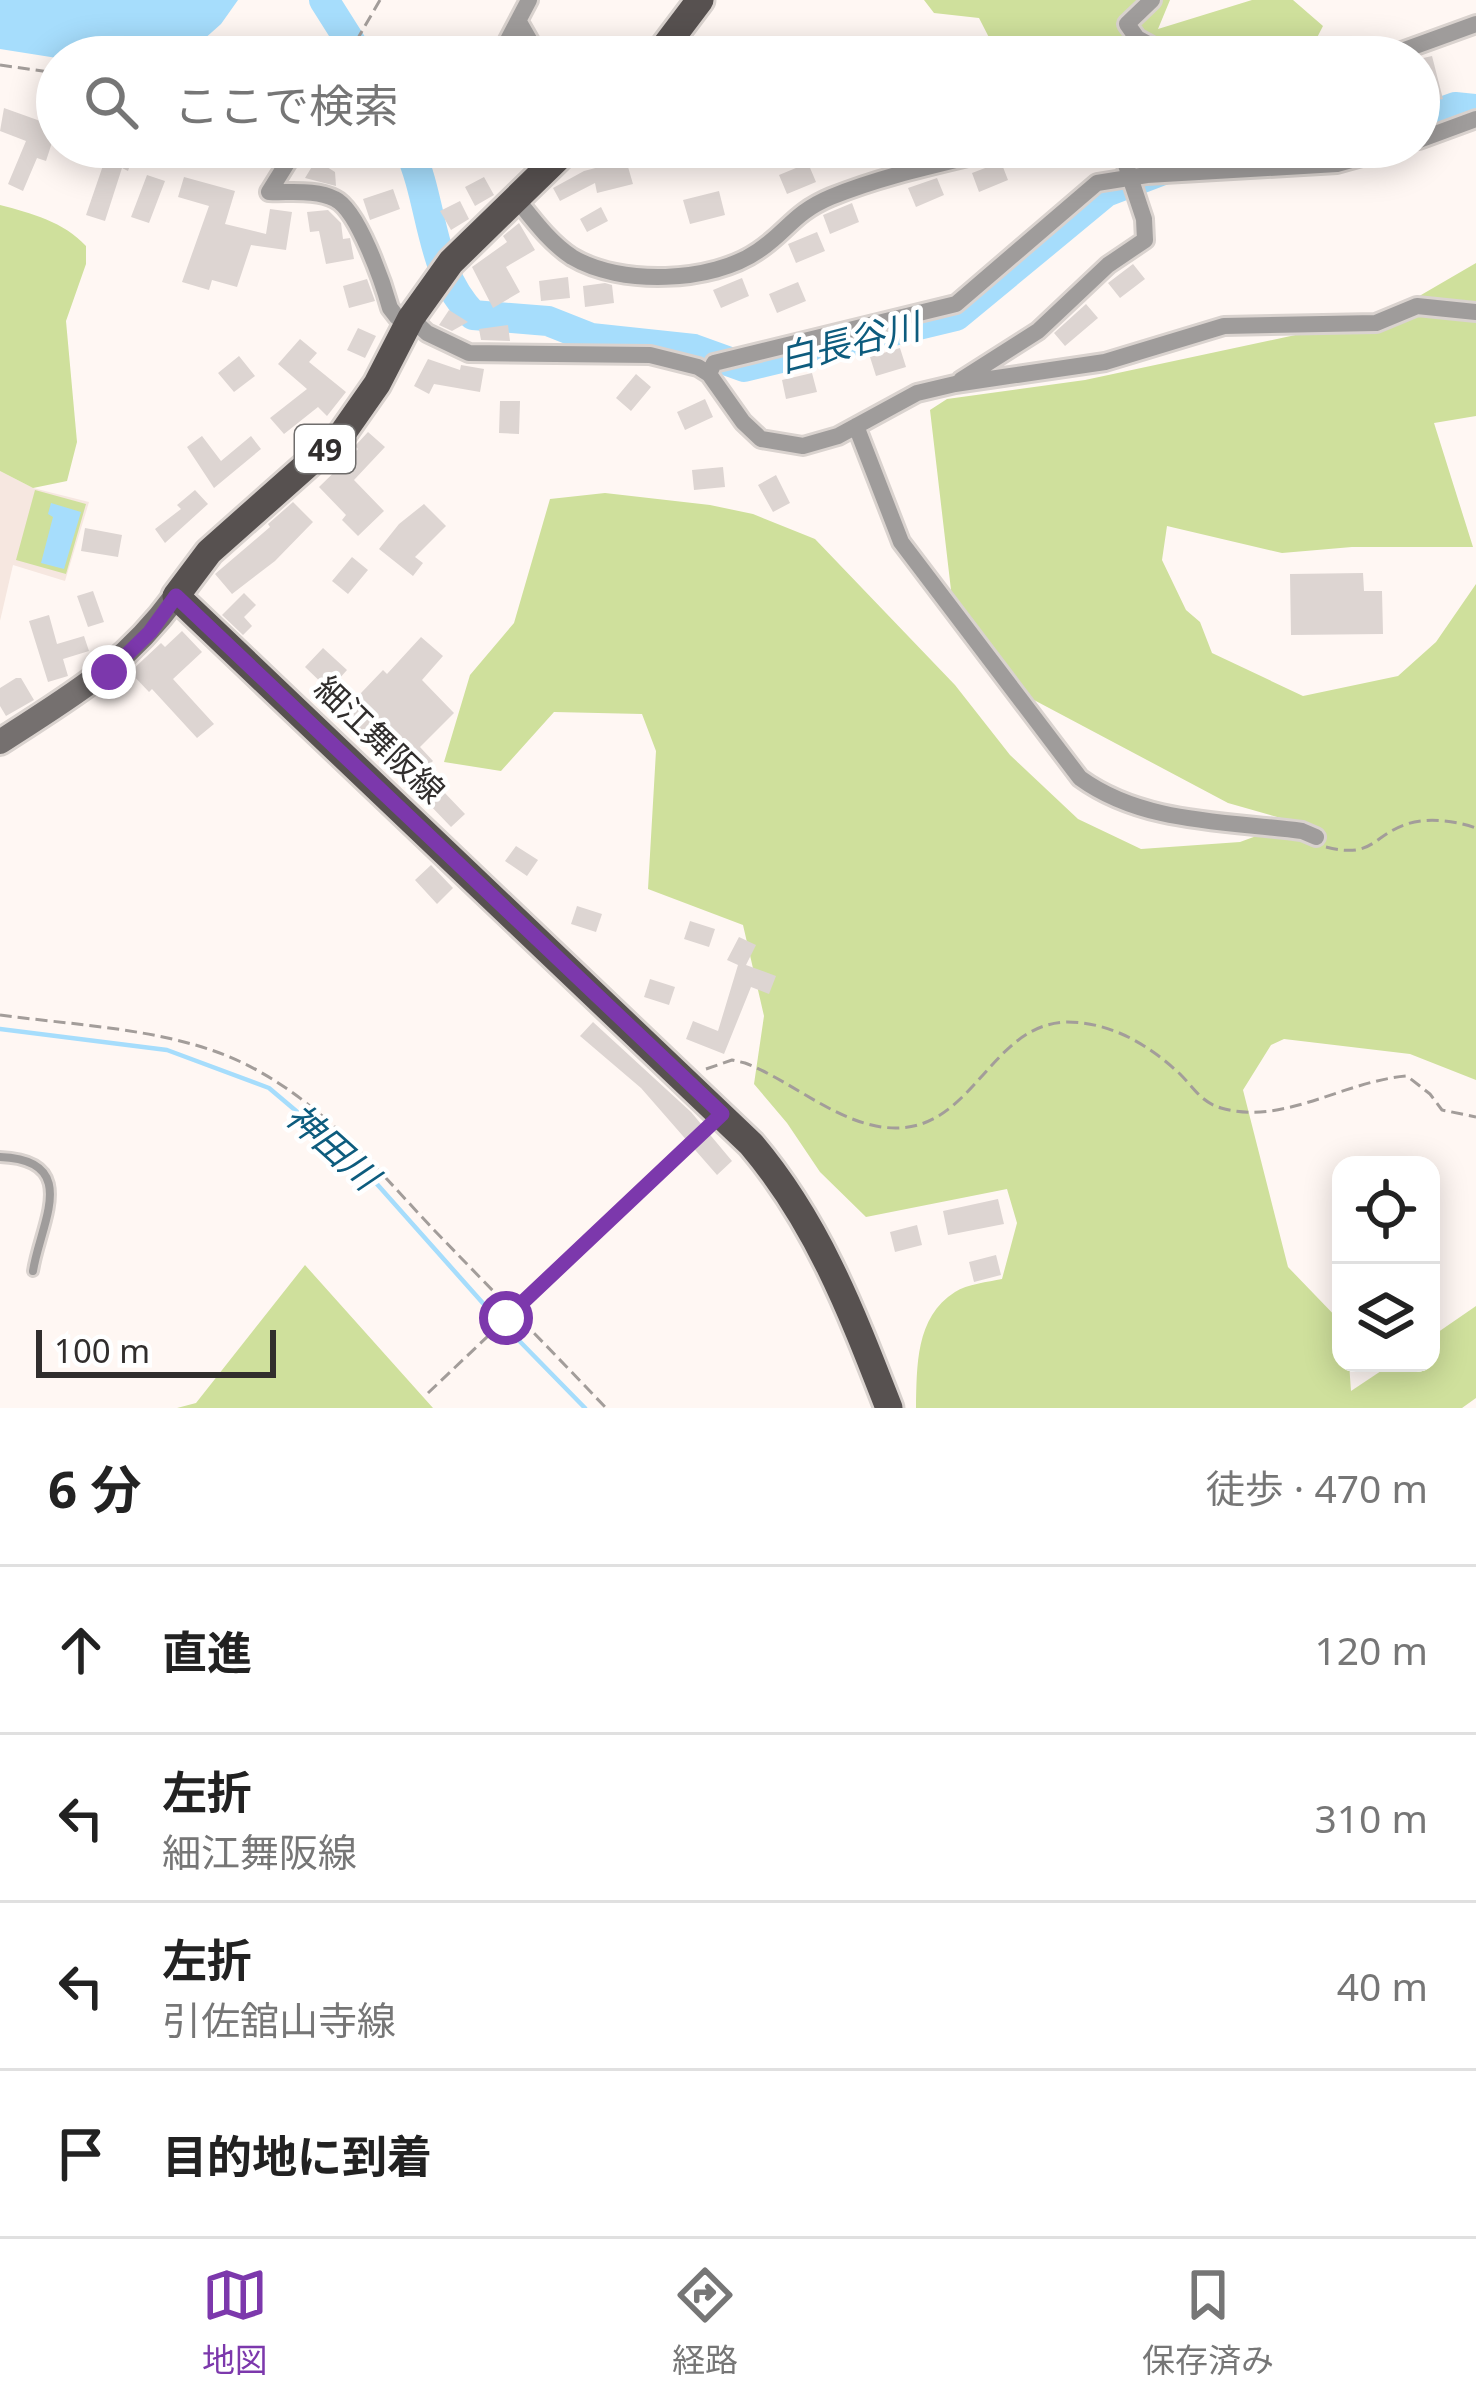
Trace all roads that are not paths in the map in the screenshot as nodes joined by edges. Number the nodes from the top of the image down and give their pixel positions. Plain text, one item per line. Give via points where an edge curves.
1 (529, 0) edge
2 (700, 0) edge
3 (1152, 0) edge
4 (519, 22) junction
5 (1476, 24) edge
6 (511, 36) edge
7 (527, 36) edge
8 (673, 36) edge
9 (1136, 36) edge
10 (1440, 37) edge
11 (1476, 119) edge
12 (1440, 132) edge
13 (284, 168) edge
14 (546, 168) edge
15 (934, 168) edge
16 (1127, 168) edge
17 (1273, 168) edge
18 (1130, 177) junction
19 (515, 197) junction
20 (1476, 312) edge
21 (411, 318) junction
22 (709, 374) junction
23 (955, 384) junction
24 (856, 426) junction
25 (176, 596) junction
26 (0, 742) edge
27 (1316, 837) road end
28 (0, 1157) edge
29 (33, 1271) dead end
30 (889, 1408) edge

1 - 4 street
2 - 8 main road
3 - 9 street via 1127,24
4 - 6 street
4 - 7 street
5 - 10 street
11 - 12 street
13 - 21 street via 269,193 333,197 345,207 390,308
14 - 19 main road, 49
15 - 19 street via 834,196 798,213 759,251 685,277 641,276 575,259
16 - 18 street
17 - 18 street
18 - 22 street via 1097,183 956,304 714,363
18 - 23 street via 1145,240 1038,331
19 - 21 main road, 49
20 - 23 street via 1417,306 1376,323 1224,326 1106,362
21 - 22 street via 470,353 650,355
21 - 25 main road, 49 via 342,434 209,552
22 - 24 street via 761,439 803,446
23 - 24 street via 917,393
24 - 27 street via 901,542 1080,778 1134,808
25 - 26 main road via 109,672
25 - 30 main road, 細江舞阪線 via 771,1167 834,1270
28 - 29 lane via 21,1158 48,1180 49,1216

